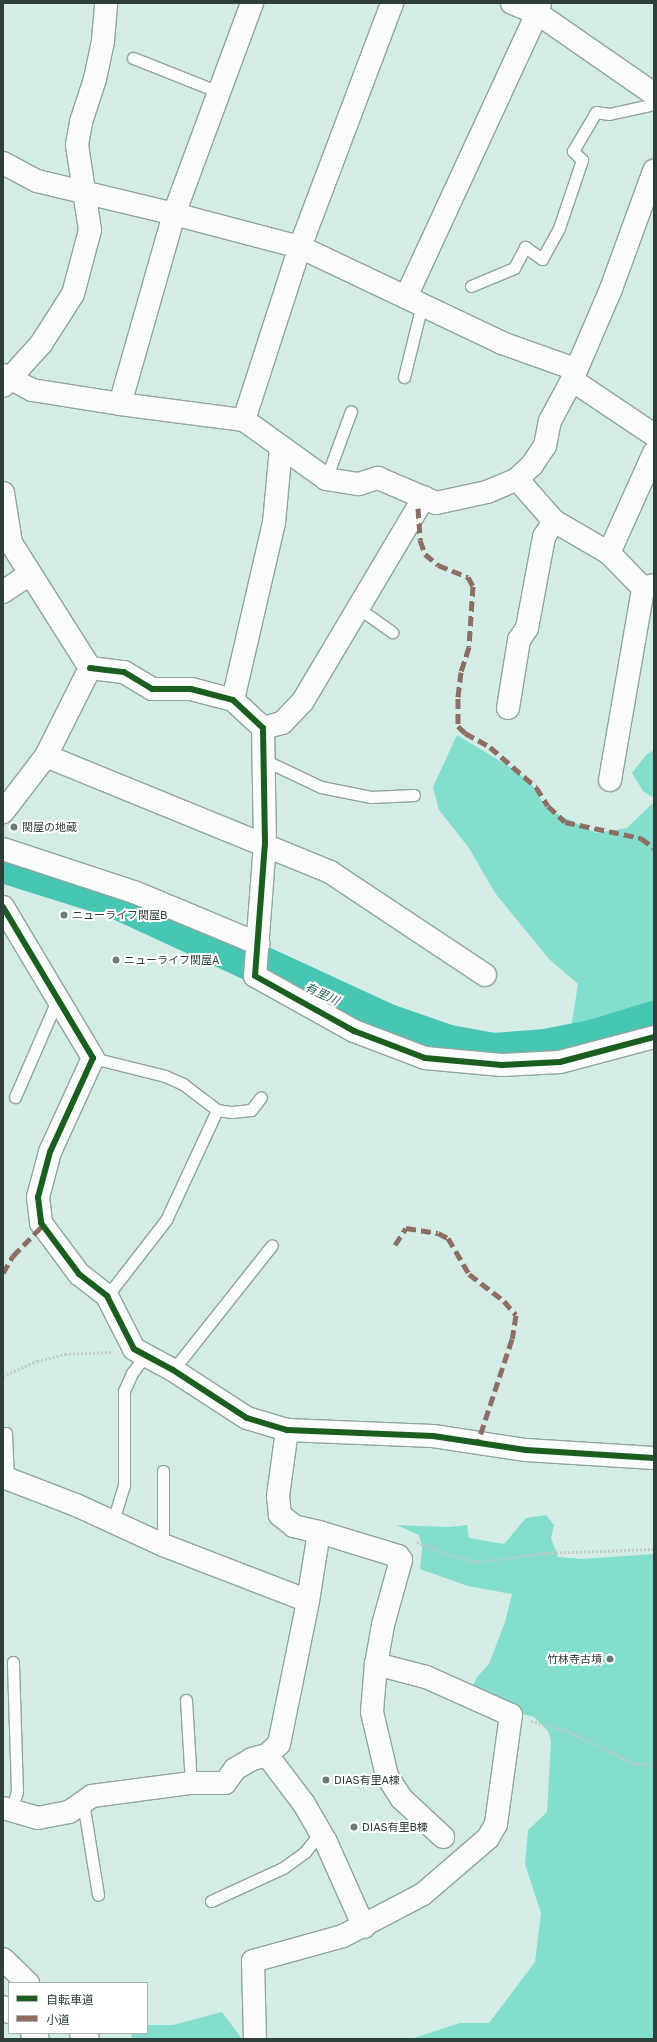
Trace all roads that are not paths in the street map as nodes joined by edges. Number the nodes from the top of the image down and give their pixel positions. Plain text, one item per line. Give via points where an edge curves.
1 (106, 3) edge
2 (252, 3) edge
3 (392, 3) edge
4 (512, 3) edge
5 (538, 8) edge
6 (134, 58) dead end
7 (219, 92) junction
8 (654, 94) edge
9 (654, 104) edge
10 (3, 163) edge
11 (654, 171) edge
12 (85, 192) junction
13 (174, 214) junction
14 (300, 247) junction
15 (471, 286) dead end
16 (414, 300) junction
17 (573, 375) junction
18 (404, 376) dead end
19 (5, 381) edge
20 (120, 404) junction
21 (351, 411) dead end
22 (244, 420) junction
23 (654, 435) edge
24 (281, 447) junction
25 (654, 453) edge
26 (326, 479) junction
27 (517, 479) junction
28 (3, 493) edge
29 (424, 497) junction
30 (554, 521) junction
31 (609, 553) junction
32 (30, 574) junction
33 (648, 586) edge
34 (3, 592) edge
35 (358, 608) junction
36 (392, 632) dead end
37 (90, 668) junction
38 (233, 700) junction
39 (508, 708) dead end
40 (263, 728) junction
41 (46, 756) junction
42 (264, 760) junction
43 (610, 780) dead end
44 (414, 795) dead end
45 (3, 812) edge
46 (265, 843) junction
47 (3, 849) edge
48 (3, 907) edge
49 (259, 944) junction
50 (485, 975) dead end
51 (58, 998) junction
52 (654, 1037) edge
53 (93, 1058) junction
54 (15, 1097) dead end
55 (261, 1097) dead end
56 (217, 1110) junction
57 (272, 1245) dead end
58 (107, 1296) junction
59 (139, 1353) junction
60 (173, 1370) junction
61 (287, 1430) junction
62 (6, 1433) dead end
63 (654, 1458) edge
64 (163, 1471) dead end
65 (6, 1478) edge
66 (113, 1520) junction
67 (319, 1532) junction
68 (164, 1545) junction
69 (308, 1601) junction
70 (13, 1662) dead end
71 (376, 1664) junction
72 (186, 1700) dead end
73 (267, 1755) junction
74 (191, 1783) junction
75 (83, 1802) junction
76 (7, 1809) edge
77 (320, 1833) junction
78 (443, 1837) dead end
79 (98, 1895) dead end
80 (211, 1901) dead end
81 (364, 1928) junction
82 (3, 1959) edge
83 (27, 1982) edge
84 (254, 2039) edge

1 - 12 main road via 103,40 95,79 76,144
2 - 7 main road
3 - 14 main road
4 - 5 main road
5 - 8 main road
5 - 16 main road
6 - 7 lane
7 - 13 main road
9 - 15 lane via 609,114 596,112 573,151 582,160 559,228 542,259 525,247 514,268
10 - 12 main road via 37,181
11 - 17 main road via 612,289
12 - 13 main road
12 - 19 main road via 90,230 73,294 41,344
13 - 14 main road
13 - 20 main road
14 - 16 main road
14 - 22 main road
16 - 17 main road
16 - 18 lane
17 - 23 main road
17 - 27 main road via 550,421 545,446 532,465
19 - 20 main road via 32,390
20 - 22 main road
21 - 26 lane
22 - 24 main road
24 - 26 main road
24 - 38 main road via 274,523
25 - 31 main road
26 - 29 main road via 338,483 359,484 378,478
27 - 29 main road via 487,492 436,503
27 - 30 main road
28 - 32 main road via 11,544
29 - 35 main road
30 - 31 main road
30 - 39 main road via 544,537 527,628 519,640
31 - 33 main road
32 - 34 main road
32 - 37 main road
33 - 43 main road
35 - 36 lane
35 - 40 main road via 303,701 282,723
37 - 38 main road via 124,672 152,689 191,689
37 - 41 main road
38 - 40 main road
40 - 42 main road
41 - 45 main road
41 - 46 main road
42 - 44 lane via 321,787 371,796
42 - 46 main road
46 - 49 main road
46 - 50 main road via 350,883
47 - 49 main road via 134,892
48 - 51 main road
49 - 52 main road via 255,976 354,1031 425,1058 502,1065 560,1062
51 - 53 main road
51 - 54 lane
53 - 56 lane via 165,1076 183,1084
53 - 58 main road via 50,1152 38,1197 42,1223 47,1234 79,1274
55 - 56 lane via 251,1110
56 - 58 lane via 166,1220
57 - 60 lane
58 - 59 main road
59 - 60 main road
59 - 66 lane via 124,1391 124,1485
60 - 61 main road via 247,1418
61 - 63 main road via 433,1436 526,1450
61 - 67 main road via 278,1496 280,1515 294,1526
62 - 65 lane
64 - 68 lane
65 - 66 main road
66 - 68 main road
67 - 69 main road
67 - 71 main road via 398,1556 401,1560 383,1624
68 - 69 main road
69 - 73 main road via 279,1744
70 - 76 lane via 17,1792
71 - 78 main road via 372,1712 387,1776 402,1799
71 - 81 main road via 426,1677 511,1715 496,1824 488,1838 423,1894
72 - 74 lane
73 - 74 main road via 252,1759 235,1769 225,1783
73 - 77 main road via 304,1804
74 - 75 main road via 92,1796
75 - 76 main road via 69,1812 38,1818
75 - 79 lane
77 - 80 lane via 305,1852 283,1868
77 - 81 main road
81 - 84 main road via 253,1961
82 - 83 main road

